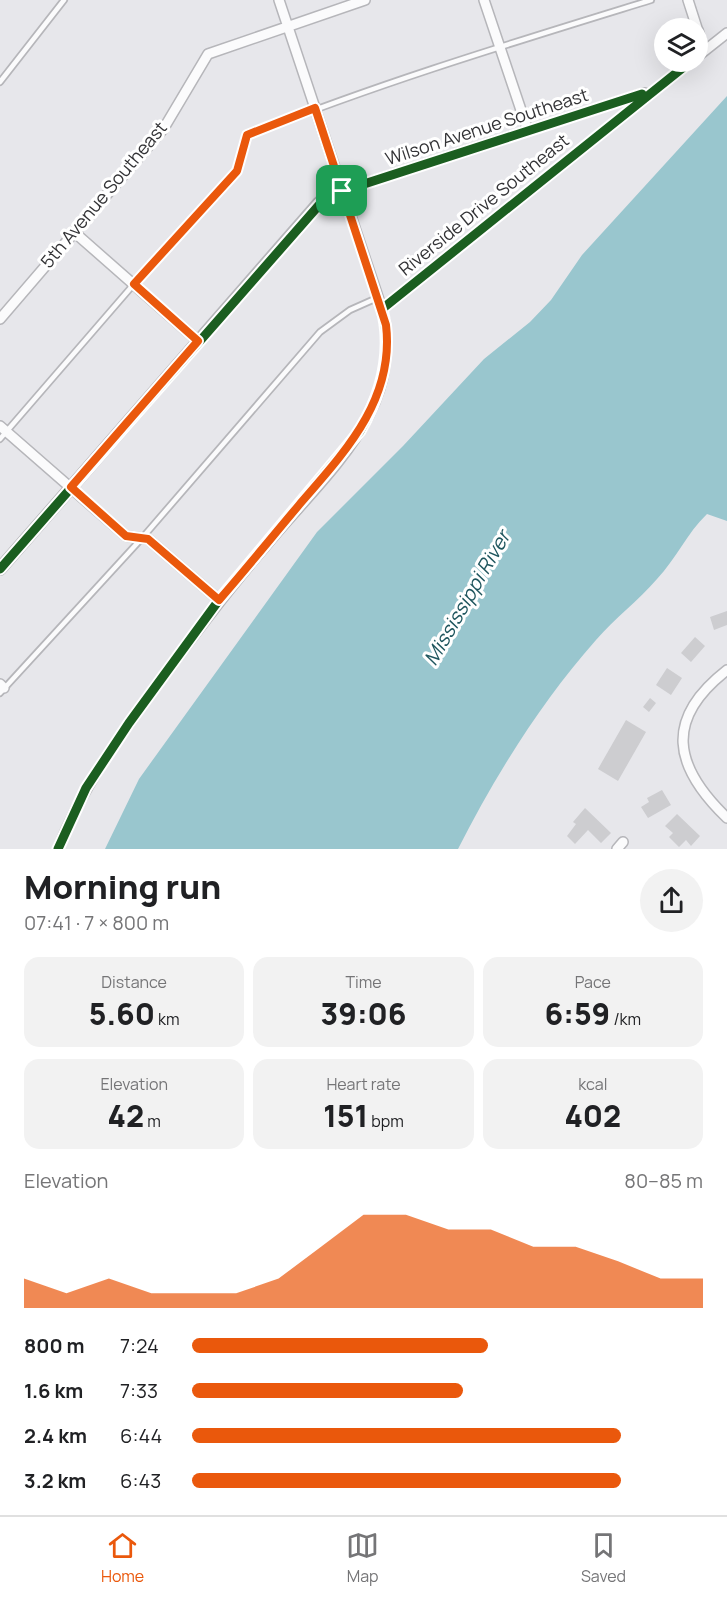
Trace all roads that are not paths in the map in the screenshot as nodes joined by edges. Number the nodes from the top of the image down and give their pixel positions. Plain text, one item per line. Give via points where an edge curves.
1 (64, 0) edge
2 (279, 0) edge
3 (365, 0) edge
4 (484, 0) edge
5 (651, 0) edge
6 (687, 0) edge
7 (693, 18) edge
8 (288, 27) junction
9 (727, 33) edge
10 (500, 46) junction
11 (708, 48) edge
12 (677, 72) edge
13 (0, 82) edge
14 (650, 92) junction
15 (315, 108) junction
16 (528, 131) junction
17 (342, 191) junction
18 (74, 232) junction
19 (134, 284) junction
20 (378, 298) junction
21 (382, 309) junction
22 (0, 319) edge
23 (198, 341) junction
24 (2, 432) edge
25 (71, 487) junction
26 (143, 537) junction
27 (0, 569) edge
28 (219, 600) junction
29 (727, 670) edge
30 (1, 688) edge
31 (727, 818) edge
32 (58, 849) edge

1 - 13 lane
2 - 8 street
3 - 8 street, 5th Avenue Southeast
4 - 10 street
5 - 10 lane
6 - 7 street
8 - 15 street
8 - 18 street, 5th Avenue Southeast via 208,54 164,128
9 - 11 street
10 - 15 lane
10 - 16 street
12 - 14 street, Riverside Drive Southeast
14 - 16 street, Wilson Avenue Southeast
14 - 21 street, Riverside Drive Southeast
15 - 17 street
15 - 19 lane via 247,135 237,171
16 - 17 street, Wilson Avenue Southeast
17 - 20 street
17 - 23 street, Wilson Avenue Southeast via 318,204
18 - 19 street
18 - 22 street, 5th Avenue Southeast
19 - 23 street
19 - 24 lane
20 - 21 street
20 - 26 lane via 350,310 320,332
21 - 28 street via 387,355 369,414 348,447
23 - 25 street, Wilson Avenue Southeast
24 - 25 street
25 - 26 street via 126,536
25 - 27 street, Wilson Avenue Southeast
26 - 28 street
26 - 30 lane
28 - 32 street via 111,749 86,788
29 - 31 street via 696,699 683,735 686,761 695,781

